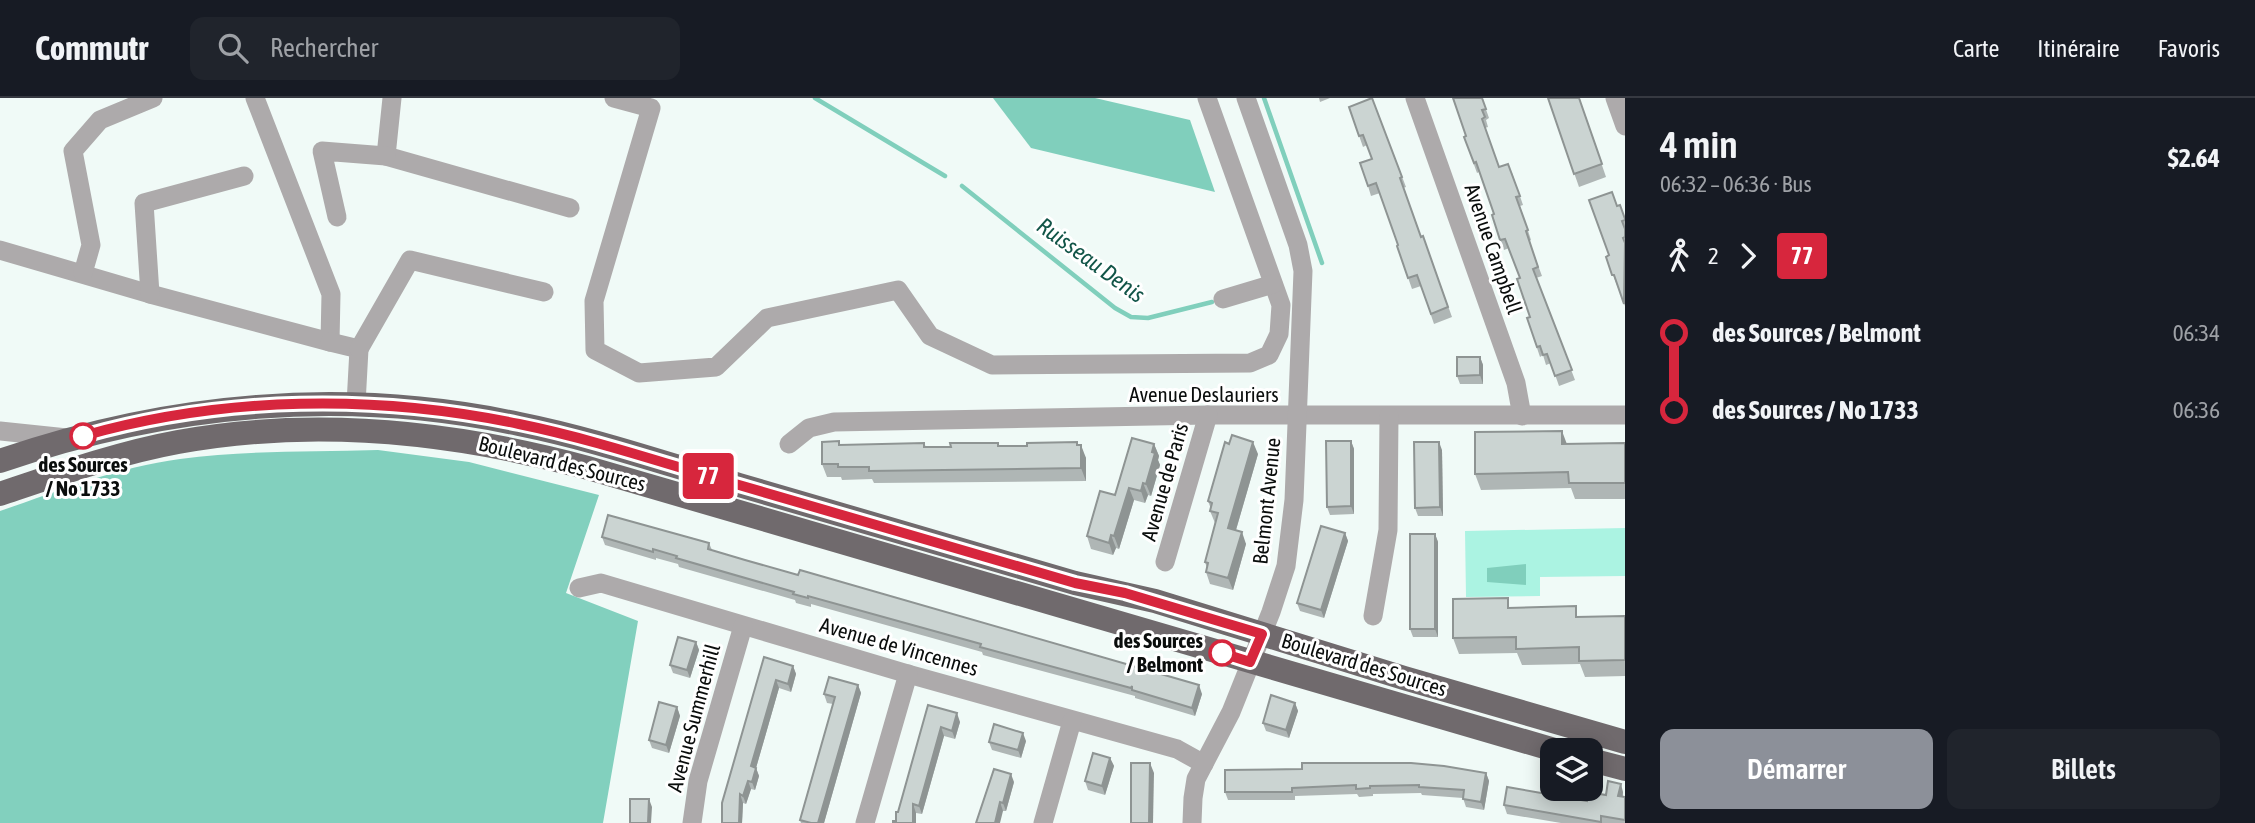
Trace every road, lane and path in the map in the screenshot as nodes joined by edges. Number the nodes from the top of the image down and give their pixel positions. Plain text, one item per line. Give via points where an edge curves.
1 (153, 98) edge
2 (255, 98) edge
3 (392, 98) edge
4 (614, 98) edge
5 (1208, 98) edge
6 (1246, 98) edge
7 (1415, 98) edge
8 (1615, 98) edge
9 (1625, 126) edge
10 (386, 156) junction
11 (244, 176) dead end
12 (570, 208) dead end
13 (337, 217) dead end
14 (0, 250) edge
15 (83, 273) junction
16 (1273, 284) junction
17 (544, 292) dead end
18 (150, 294) junction
19 (1223, 299) dead end
20 (330, 342) junction
21 (359, 349) junction
22 (356, 404) junction
23 (1208, 415) junction
24 (1625, 415) edge
25 (1297, 416) junction
26 (1389, 416) junction
27 (1522, 416) junction
28 (0, 430) edge
29 (72, 439) junction
30 (789, 444) dead end
31 (0, 461) edge
32 (0, 494) edge
33 (1165, 562) dead end
34 (579, 588) dead end
35 (1373, 616) dead end
36 (743, 626) junction
37 (1262, 634) junction
38 (1250, 662) junction
39 (908, 674) junction
40 (1072, 721) junction
41 (1625, 742) edge
42 (1540, 746) edge
43 (1603, 763) edge
44 (1204, 764) junction
45 (1625, 769) edge
46 (692, 823) edge
47 (865, 823) edge
48 (1043, 823) edge
49 (1192, 823) edge

1 - 15 street via 100,120 73,151 91,245
2 - 20 street via 331,295
3 - 10 street
4 - 16 street via 651,108 594,302 595,350 639,373 716,367 767,318 898,290 930,337 992,366 1250,363 1269,355 1279,334 1280,304
5 - 16 street
6 - 25 street, Belmont Avenue via 1303,271
7 - 27 street, Avenue Campbell via 1516,383
8 - 9 street
10 - 12 street
10 - 13 street via 322,151
11 - 18 street via 144,203
14 - 15 street
15 - 18 street
16 - 19 street
17 - 21 street via 410,260
18 - 20 street
20 - 21 street
21 - 22 street
22 - 29 main road, Boulevard des Sources via 218,410
22 - 37 main road, Boulevard des Sources via 463,414 559,433
23 - 25 street, Avenue Deslauriers
23 - 30 street, Avenue Deslauriers via 834,422 809,428
23 - 33 street, Avenue de Paris
24 - 27 street, Avenue Deslauriers
25 - 26 street, Avenue Deslauriers
25 - 37 street, Belmont Avenue via 1286,566
26 - 27 street, Avenue Deslauriers
26 - 35 street via 1388,530
28 - 29 street
29 - 31 main road, Boulevard des Sources
32 - 38 main road, Boulevard des Sources via 124,454 212,437 338,430 466,440 588,468
34 - 36 street, Avenue de Vincennes via 601,583
36 - 39 street, Avenue de Vincennes
36 - 46 street, Avenue Summerhill via 698,781
37 - 38 street, Belmont Avenue
37 - 41 main road, Boulevard des Sources
38 - 42 main road, Boulevard des Sources
38 - 44 street, Belmont Avenue
39 - 40 street, Avenue de Vincennes
39 - 47 street
40 - 44 street, Avenue de Vincennes via 1177,749
40 - 48 street
43 - 45 main road
44 - 49 street, Belmont Avenue via 1194,788

